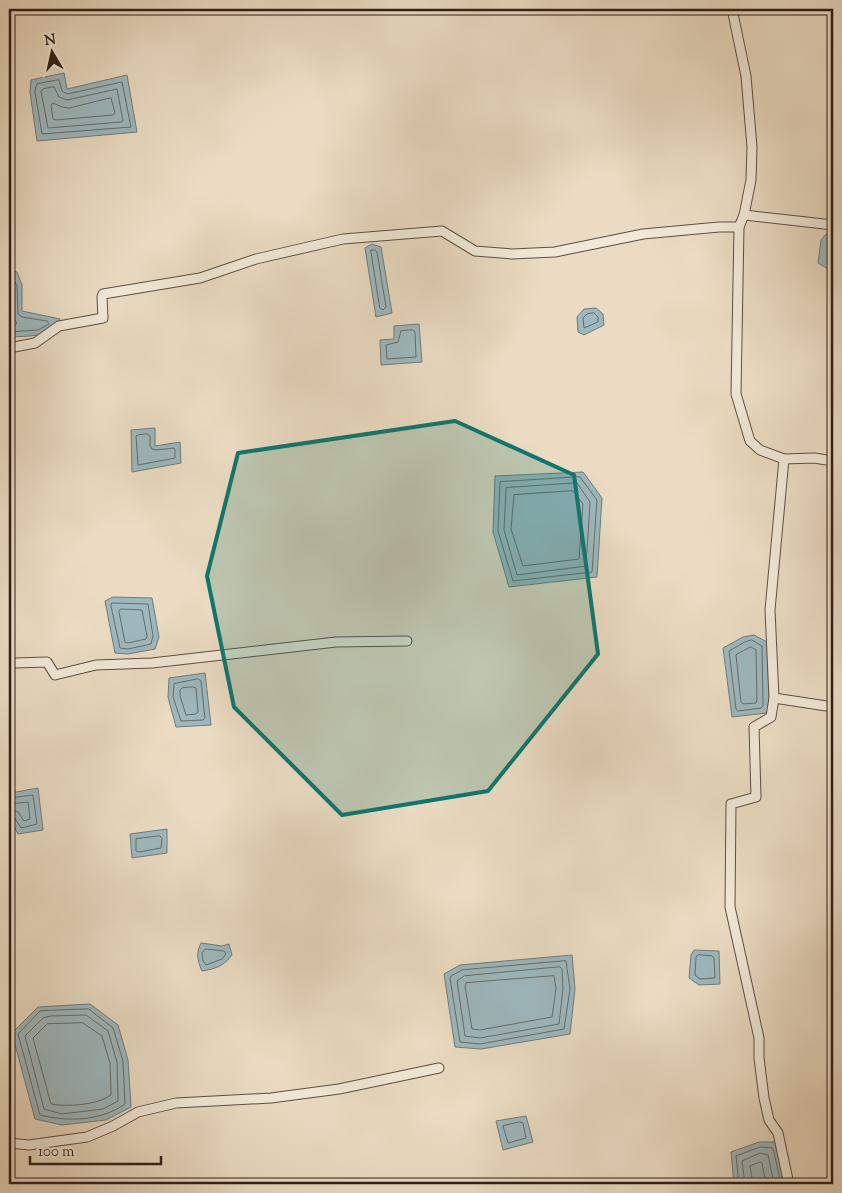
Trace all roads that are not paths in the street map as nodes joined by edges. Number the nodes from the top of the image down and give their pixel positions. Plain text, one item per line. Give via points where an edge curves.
1 (732, 9) edge
2 (744, 214) junction
3 (833, 225) edge
4 (739, 227) junction
5 (9, 348) edge
6 (784, 459) junction
7 (833, 461) edge
8 (407, 641) dead end
9 (9, 666) edge
10 (774, 698) junction
11 (833, 707) edge
12 (439, 1068) dead end
13 (9, 1143) edge
14 (791, 1184) edge

1 - 2 street via 746,76 752,148 751,180
2 - 3 street
2 - 4 street
4 - 5 street via 643,234 555,252 512,254 475,251 442,231 343,238 256,259 200,278 103,294 103,318 58,326 35,342
4 - 6 street via 736,394 750,441 760,450
6 - 7 street
6 - 10 street via 770,610
8 - 9 street via 336,642 152,663 96,666 55,675 48,662 11,663
10 - 11 street
10 - 14 street via 772,717 754,727 756,797 731,804 730,908 759,1038 764,1098 769,1120 778,1133
12 - 13 street via 339,1089 270,1098 176,1103 138,1112 87,1137 29,1145

